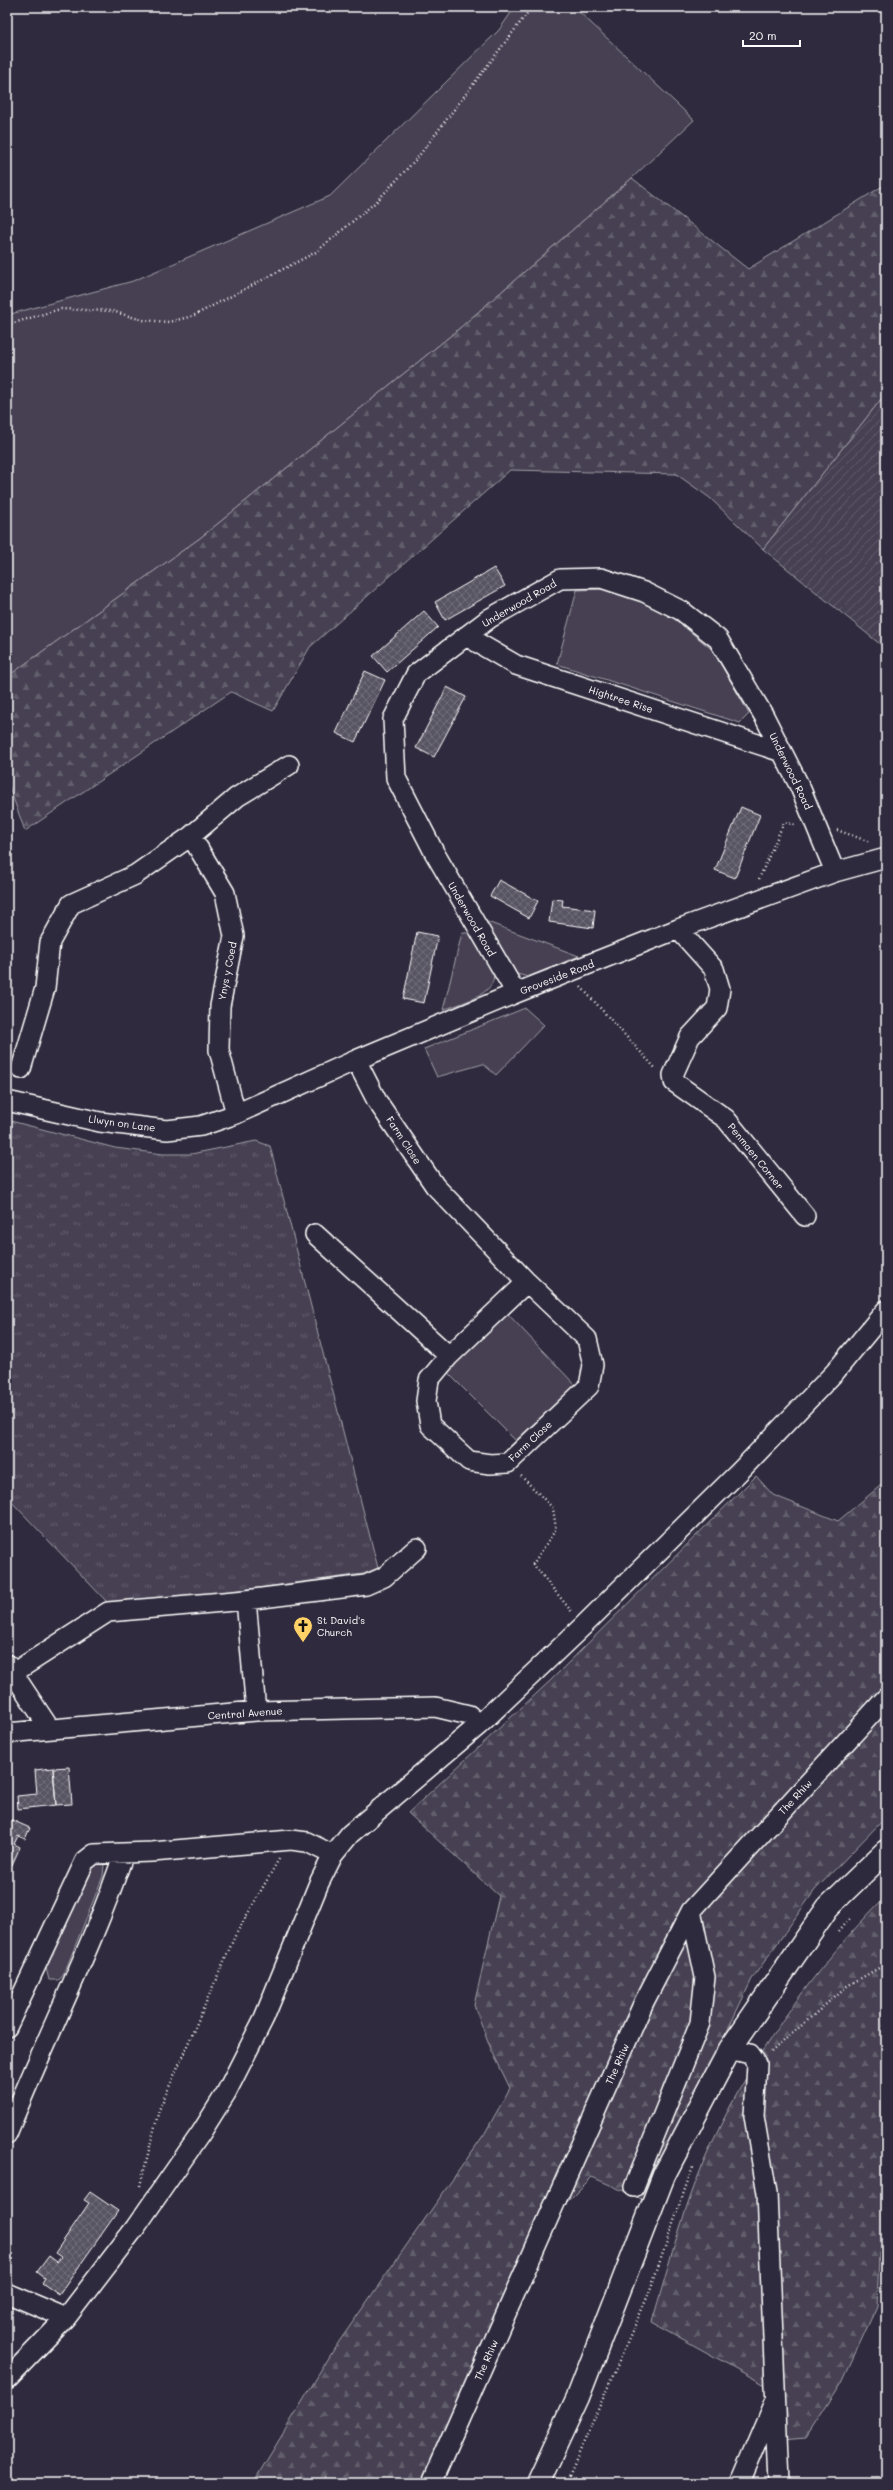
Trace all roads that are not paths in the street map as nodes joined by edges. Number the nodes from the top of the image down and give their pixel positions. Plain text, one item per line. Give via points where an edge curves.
1 (466, 636) junction
2 (782, 752) junction
3 (289, 765) dead end
4 (191, 836) junction
5 (886, 858) edge
6 (835, 872) junction
7 (678, 929) junction
8 (516, 993) junction
9 (356, 1060) junction
10 (21, 1068) dead end
11 (7, 1101) edge
12 (236, 1114) junction
13 (805, 1216) dead end
14 (315, 1234) dead end
15 (528, 1282) junction
16 (886, 1310) edge
17 (449, 1356) junction
18 (417, 1548) dead end
19 (246, 1600) junction
20 (10, 1669) edge
21 (886, 1698) edge
22 (256, 1711) junction
23 (479, 1725) junction
24 (50, 1729) junction
25 (7, 1733) edge
26 (886, 1851) edge
27 (124, 1853) junction
28 (332, 1855) junction
29 (691, 1911) junction
30 (7, 2027) edge
31 (730, 2049) junction
32 (7, 2134) edge
33 (634, 2187) dead end
34 (7, 2293) edge
35 (66, 2318) junction
36 (7, 2379) edge
37 (776, 2398) junction
38 (431, 2483) edge
39 (538, 2483) edge
40 (740, 2483) edge
41 (779, 2483) edge

1 - 2 street, Hightree Rise via 516,665
1 - 2 street, Underwood Road via 490,618 560,579 601,578 644,592 682,611 718,639 764,716
1 - 8 street, Underwood Road via 416,674 392,719 396,778 434,852
2 - 6 street, Underwood Road
3 - 4 street via 237,798
4 - 10 street via 134,875 71,904 50,942 45,988
4 - 12 street, Ynys y Coed via 225,893 234,936 220,1006 219,1050
5 - 6 street, Groveside Road
6 - 7 street, Groveside Road
7 - 8 street, Groveside Road
7 - 13 street, Penmaen Corner via 714,970 720,989 718,1008 690,1037 673,1075 674,1082 726,1119
8 - 9 street, Groveside Road
9 - 12 street, Groveside Road
9 - 15 street, Farm Close via 377,1101 434,1186
11 - 12 street, Llwyn on Lane via 100,1122 167,1130 201,1126
14 - 17 street
15 - 17 street, Farm Close
15 - 17 street, Farm Close via 587,1339 593,1365 589,1386 508,1463 490,1464 469,1460 430,1425 426,1401 429,1380
16 - 23 street via 835,1372 741,1470
18 - 19 street via 384,1577 366,1585
19 - 20 street via 108,1612
19 - 22 street
20 - 24 street
21 - 29 street, The Rhiw
22 - 23 street, Central Avenue via 435,1707 469,1715
22 - 24 street, Central Avenue
23 - 28 street via 350,1834
24 - 25 street, Central Avenue
26 - 31 main road via 828,1907
27 - 28 street via 291,1840 307,1842
27 - 30 street via 94,1854 85,1861
27 - 32 street via 113,1888
28 - 35 street via 264,2018 226,2093 152,2206
29 - 33 street via 705,1977 700,2023
29 - 38 street, The Rhiw via 644,2002
31 - 37 street via 750,2054 758,2064 754,2116 767,2193
31 - 39 main road via 664,2175 578,2397
34 - 35 street
35 - 36 street
37 - 40 street
37 - 41 street

